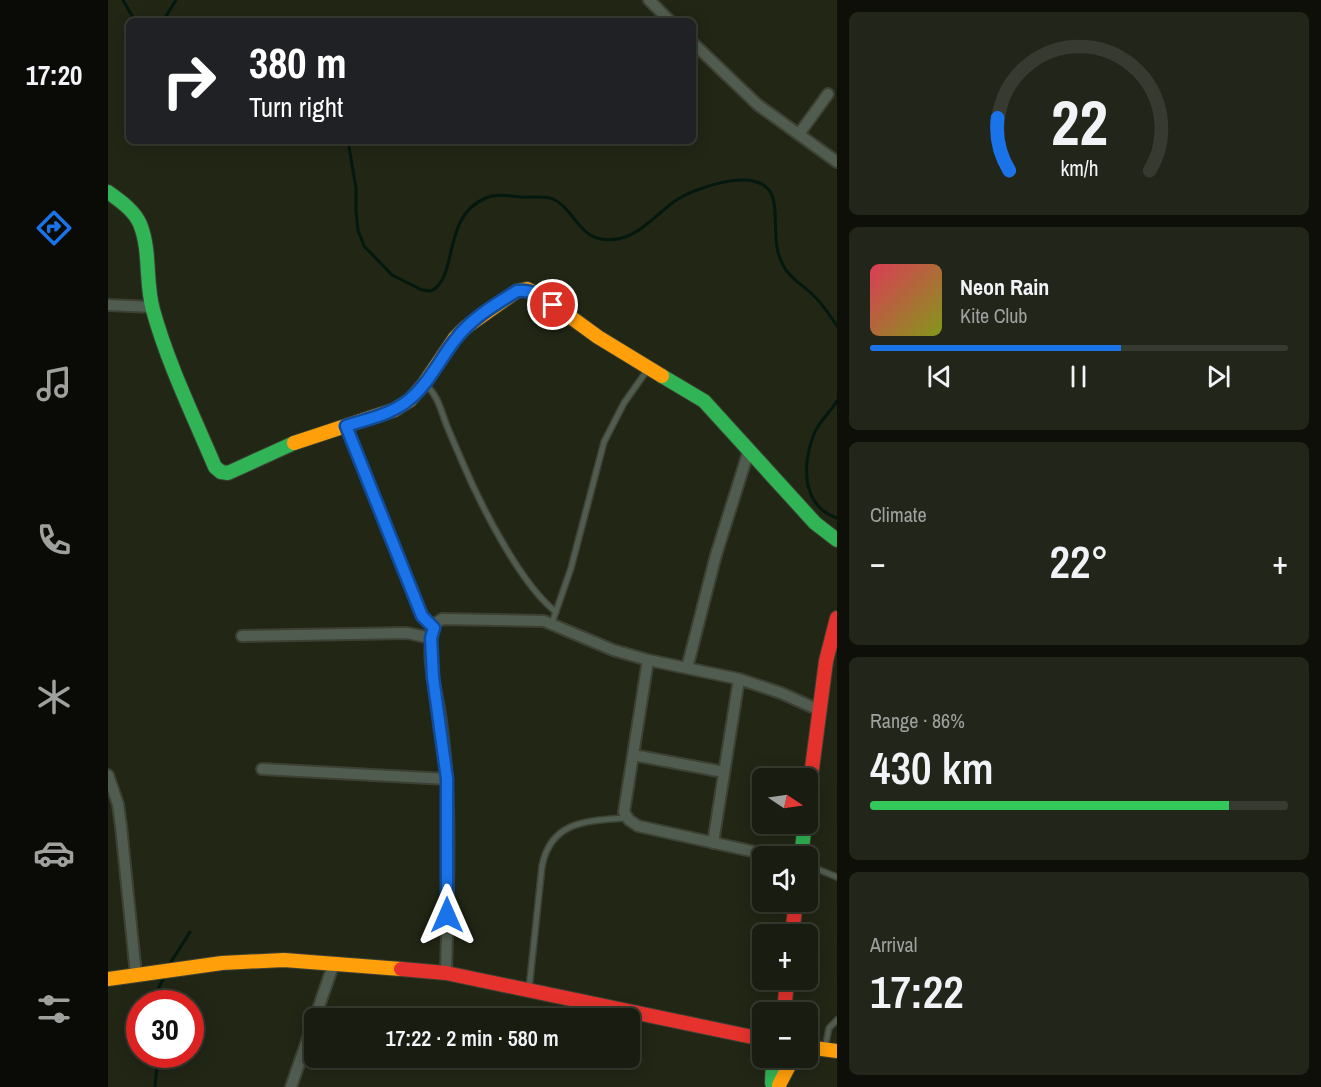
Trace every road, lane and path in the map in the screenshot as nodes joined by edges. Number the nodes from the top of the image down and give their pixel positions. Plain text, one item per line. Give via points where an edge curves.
1 (649, 0) edge
2 (667, 18) edge
3 (696, 46) edge
4 (828, 94) dead end
5 (799, 134) junction
6 (837, 162) edge
7 (108, 192) edge
8 (108, 305) edge
9 (152, 306) junction
10 (648, 369) junction
11 (424, 384) junction
12 (346, 426) junction
13 (749, 450) junction
14 (837, 540) edge
15 (556, 612) junction
16 (837, 618) edge
17 (552, 623) junction
18 (432, 633) junction
19 (242, 636) dead end
20 (648, 660) junction
21 (687, 668) junction
22 (739, 679) junction
23 (819, 710) junction
24 (633, 755) junction
25 (812, 768) edge
26 (261, 769) dead end
27 (724, 772) junction
28 (108, 775) edge
29 (447, 779) junction
30 (627, 818) junction
31 (712, 843) junction
32 (752, 851) edge
33 (818, 869) edge
34 (837, 876) edge
35 (334, 963) junction
36 (446, 973) junction
37 (136, 975) junction
38 (108, 980) edge
39 (528, 990) junction
40 (837, 1020) edge
41 (752, 1037) edge
42 (830, 1050) edge
43 (773, 1068) edge
44 (785, 1068) edge
45 (774, 1085) edge
46 (291, 1087) edge

1 - 2 street
3 - 5 street via 758,105
4 - 5 street
5 - 6 street
7 - 9 street via 140,223
8 - 9 street
9 - 12 street via 192,416 215,467 221,472 228,473 292,444
10 - 11 street via 527,289 517,291 466,327
10 - 13 street via 710,407
10 - 15 lane via 624,403 604,442 572,568
11 - 12 street via 394,410
11 - 15 lane via 439,402 493,525 532,586
12 - 18 street
13 - 14 street via 816,523
13 - 21 street via 716,555
15 - 17 lane
16 - 23 street
17 - 18 street via 533,619 442,619
17 - 20 street via 594,643
18 - 19 street
18 - 29 street via 433,677
20 - 21 street
20 - 24 street
21 - 22 street
22 - 23 street
22 - 27 street
23 - 25 street
24 - 27 street
24 - 30 street via 624,812
26 - 29 street
27 - 31 street
28 - 37 street via 118,804
29 - 36 street
30 - 31 street via 638,826
30 - 39 lane via 578,824 560,832 548,847 542,866
31 - 32 street
33 - 34 lane
35 - 36 street
35 - 37 street via 222,963
35 - 46 street
36 - 39 street
37 - 38 street
39 - 41 street
40 - 42 lane via 829,1028
43 - 45 street
44 - 45 street

